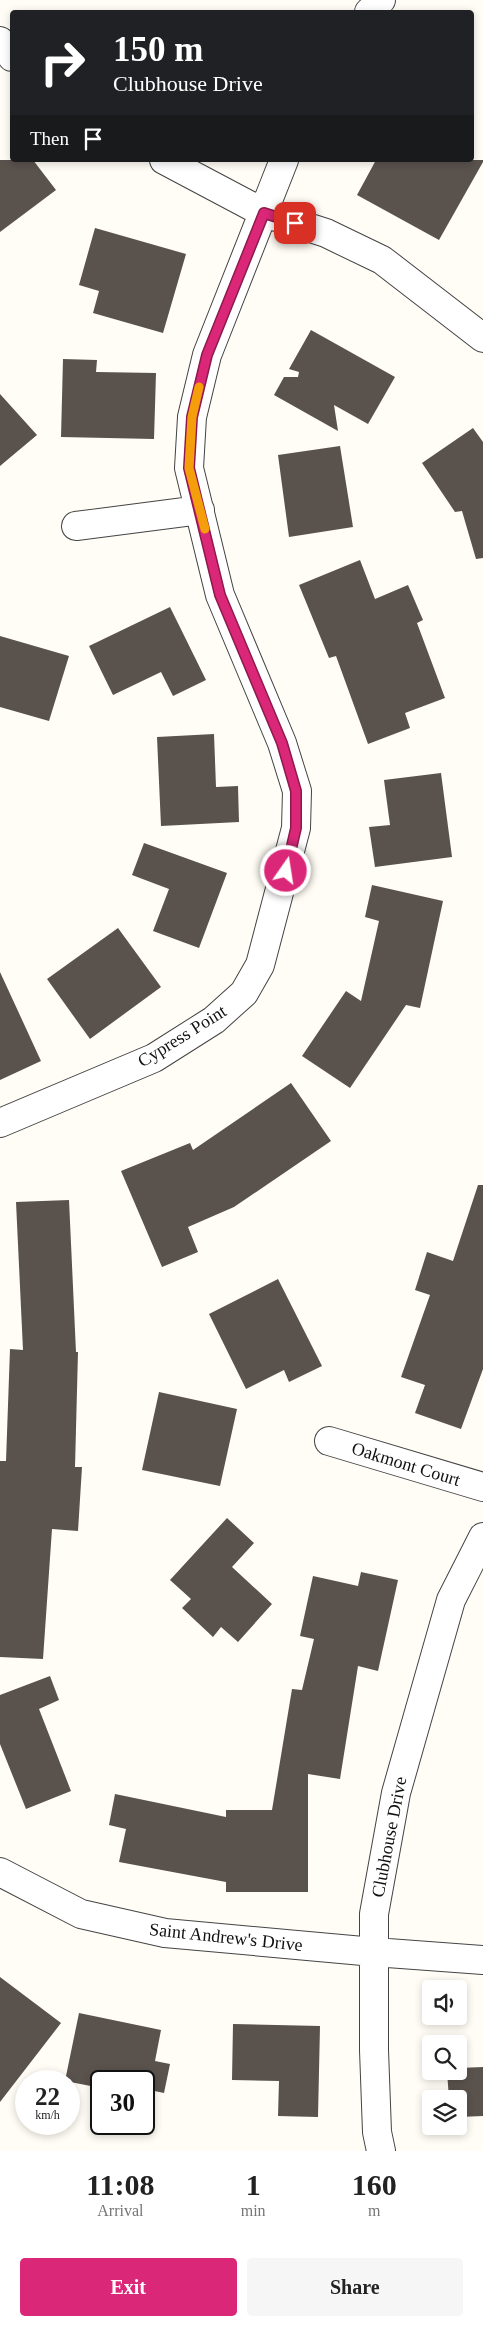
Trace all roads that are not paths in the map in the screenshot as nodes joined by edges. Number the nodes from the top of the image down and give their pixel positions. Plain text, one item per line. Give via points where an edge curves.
1 (381, 0) edge
2 (371, 10) edge
3 (0, 41) edge
4 (10, 55) edge
5 (168, 162) edge
6 (283, 162) edge
7 (264, 213) junction
8 (483, 338) edge
9 (200, 510) junction
10 (76, 526) dead end
11 (0, 1123) edge
12 (329, 1441) dead end
13 (483, 1487) edge
14 (483, 1537) edge
15 (0, 1872) edge
16 (374, 1952) junction
17 (483, 1960) edge
18 (381, 2151) edge

1 - 2 street
3 - 4 street
5 - 7 street
6 - 7 street, Cypress Point
7 - 8 street via 326,232 382,260
7 - 9 street, Cypress Point via 207,355 192,417 189,468
9 - 10 street
9 - 11 street, Cypress Point via 220,595 282,743 296,791 296,828 260,965 244,993 214,1020 154,1058
12 - 13 street, Oakmont Court
14 - 16 street, Clubhouse Drive via 451,1600 396,1793 374,1914
15 - 16 street, Saint Andrew's Drive via 81,1914 165,1933
16 - 17 street, Saint Andrew's Drive
16 - 18 street, Clubhouse Drive via 374,2050 377,2132

